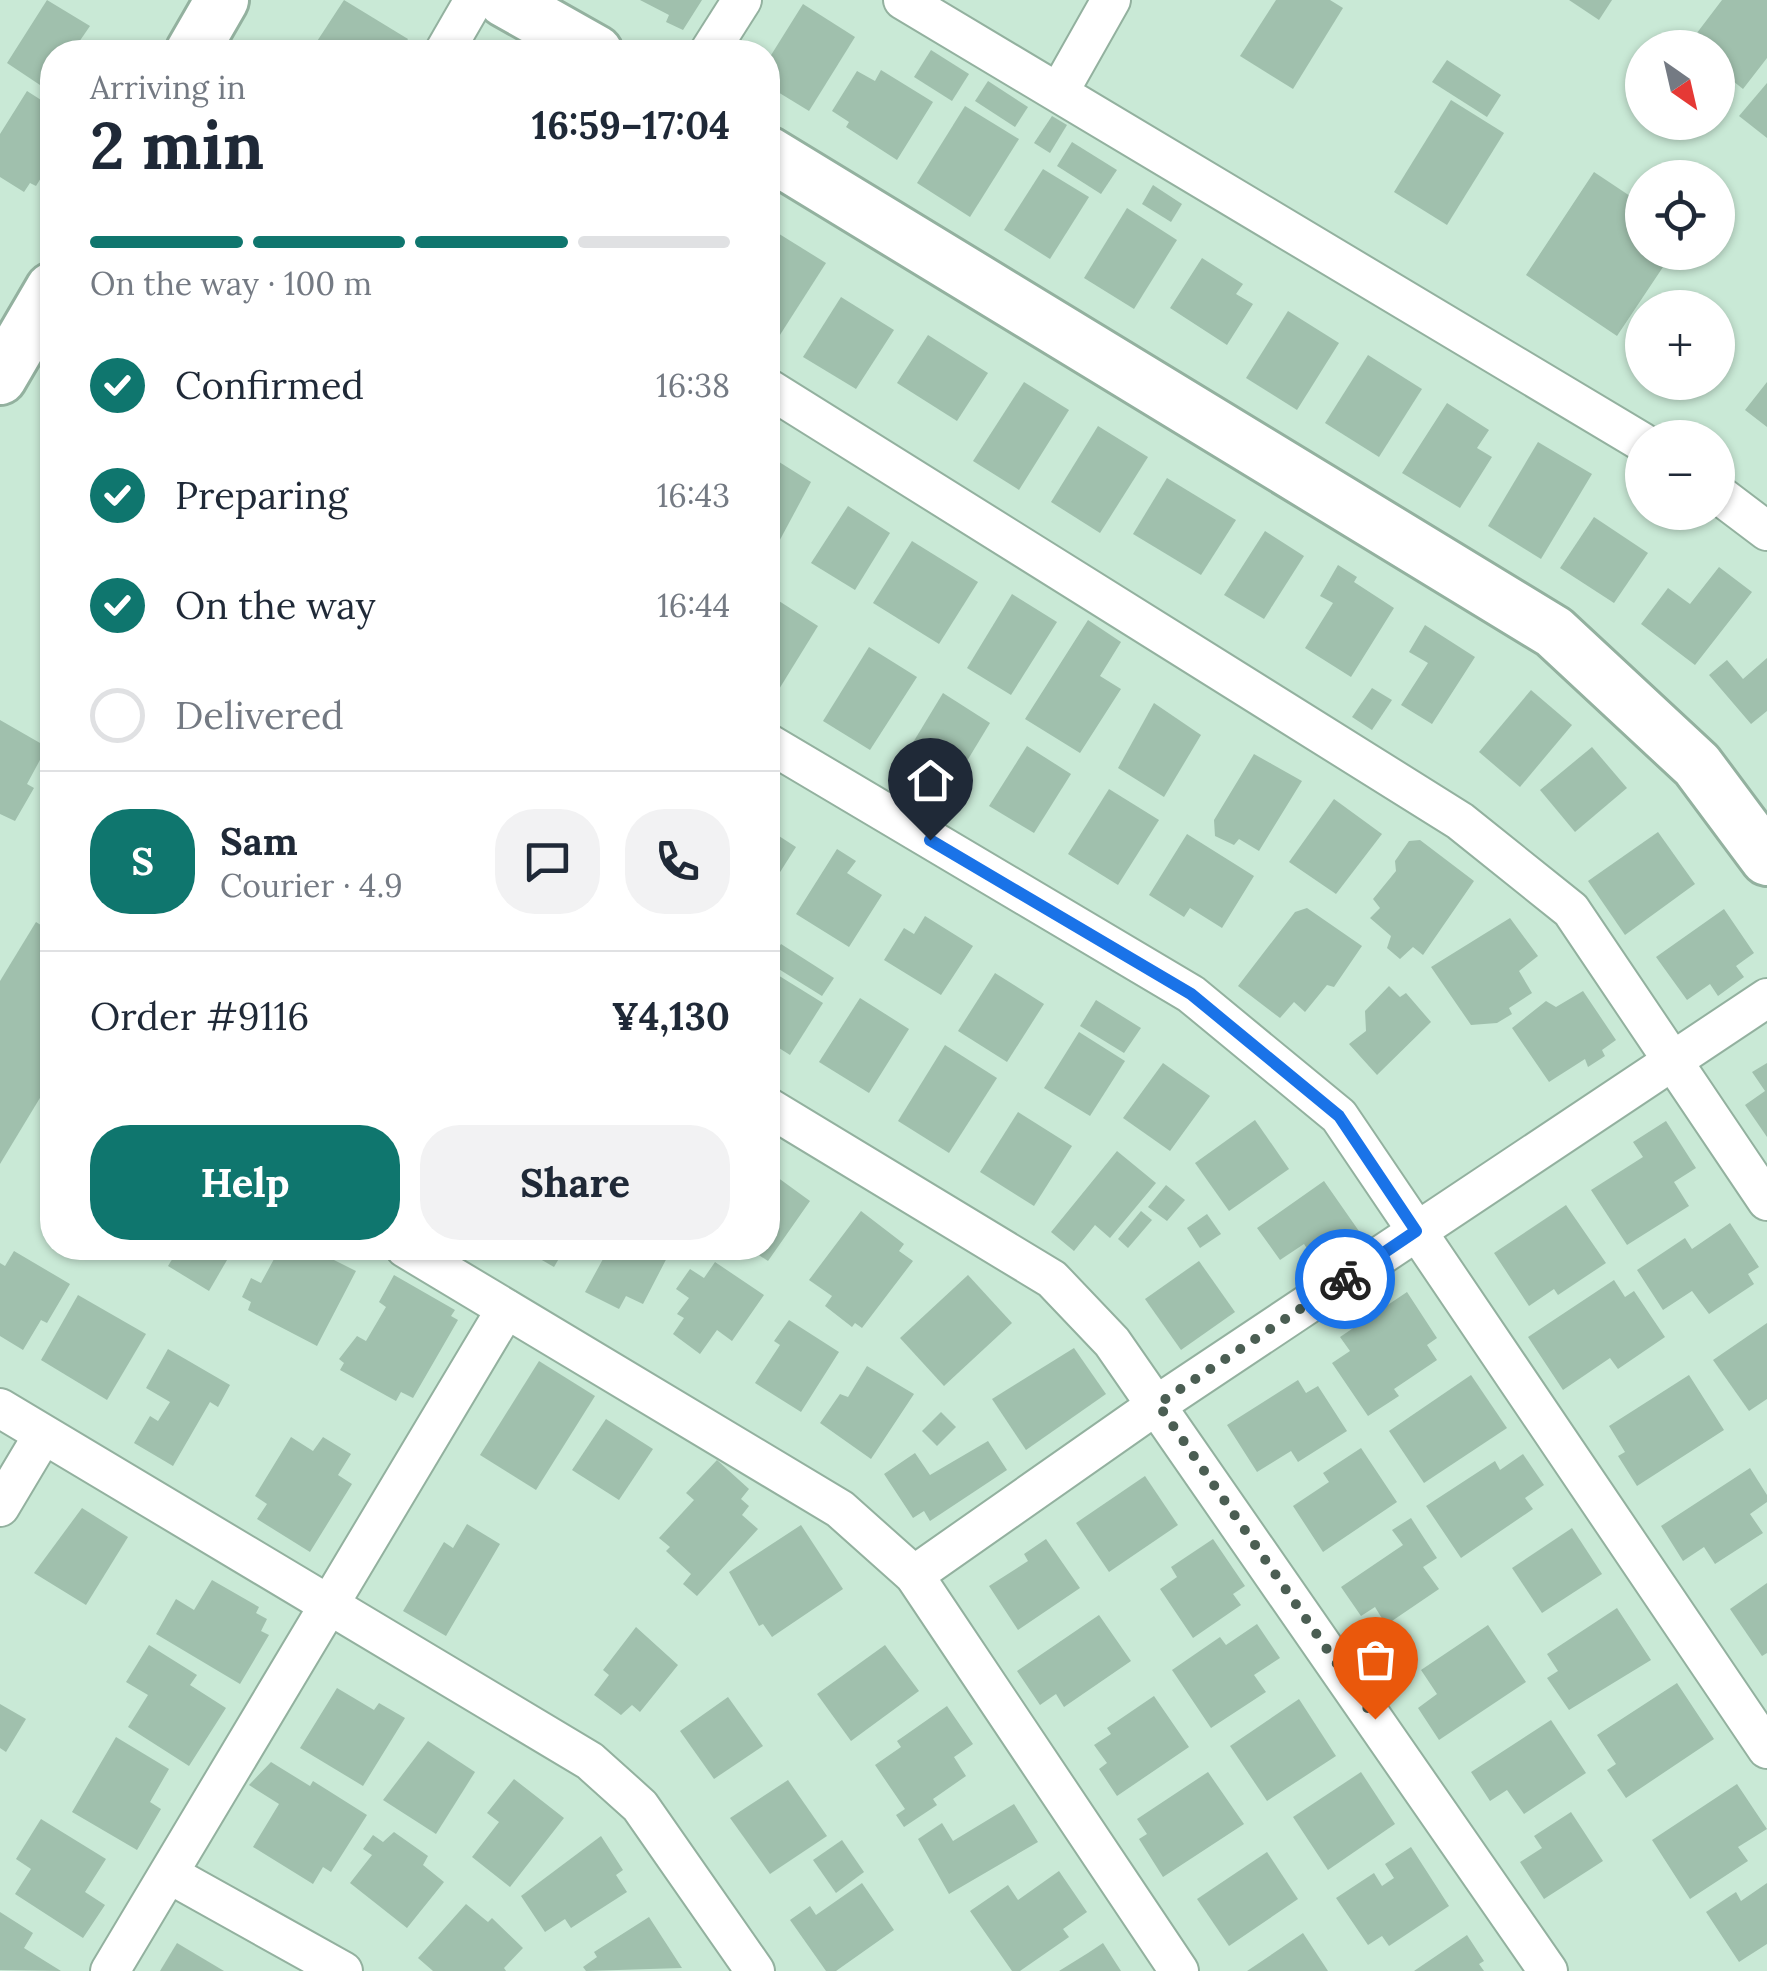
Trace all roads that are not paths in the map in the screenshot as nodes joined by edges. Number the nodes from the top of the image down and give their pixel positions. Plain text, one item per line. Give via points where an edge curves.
1 (222, 0) edge
2 (474, 0) edge
3 (504, 0) edge
4 (742, 0) edge
5 (903, 0) edge
6 (1112, 0) edge
7 (199, 40) edge
8 (451, 40) edge
9 (575, 40) edge
10 (717, 40) edge
11 (1059, 92) junction
12 (780, 160) edge
13 (40, 310) edge
14 (0, 378) edge
15 (780, 396) edge
16 (1625, 432) edge
17 (1735, 507) edge
18 (1767, 532) edge
19 (780, 750) edge
20 (1767, 859) edge
21 (1767, 998) edge
22 (1671, 1059) junction
23 (780, 1114) edge
24 (1767, 1201) edge
25 (1416, 1231) junction
26 (425, 1260) edge
27 (506, 1308) junction
28 (1158, 1404) junction
29 (0, 1408) edge
30 (43, 1435) junction
31 (0, 1507) edge
32 (914, 1576) junction
33 (330, 1603) junction
34 (1767, 1749) edge
35 (169, 1874) junction
36 (110, 1971) edge
37 (343, 1971) edge
38 (755, 1971) edge
39 (1180, 1971) edge
40 (1548, 1971) edge

1 - 7 street
2 - 8 street
3 - 9 street
4 - 10 street
5 - 11 street
6 - 11 street
11 - 16 street
12 - 20 street via 1554,632 1697,766
13 - 14 street
15 - 22 street via 1460,821 1571,910
17 - 18 street
19 - 25 street via 1191,994 1339,1116
21 - 22 street
22 - 24 street
22 - 25 street
23 - 28 street via 1052,1279 1112,1342
25 - 28 street
25 - 34 street
26 - 27 street
27 - 32 street via 840,1509
27 - 33 street
28 - 32 street
28 - 40 street
29 - 30 street
30 - 31 street
30 - 33 street
32 - 39 street
33 - 35 street
33 - 38 street via 590,1760 640,1806
35 - 36 street
35 - 37 street

